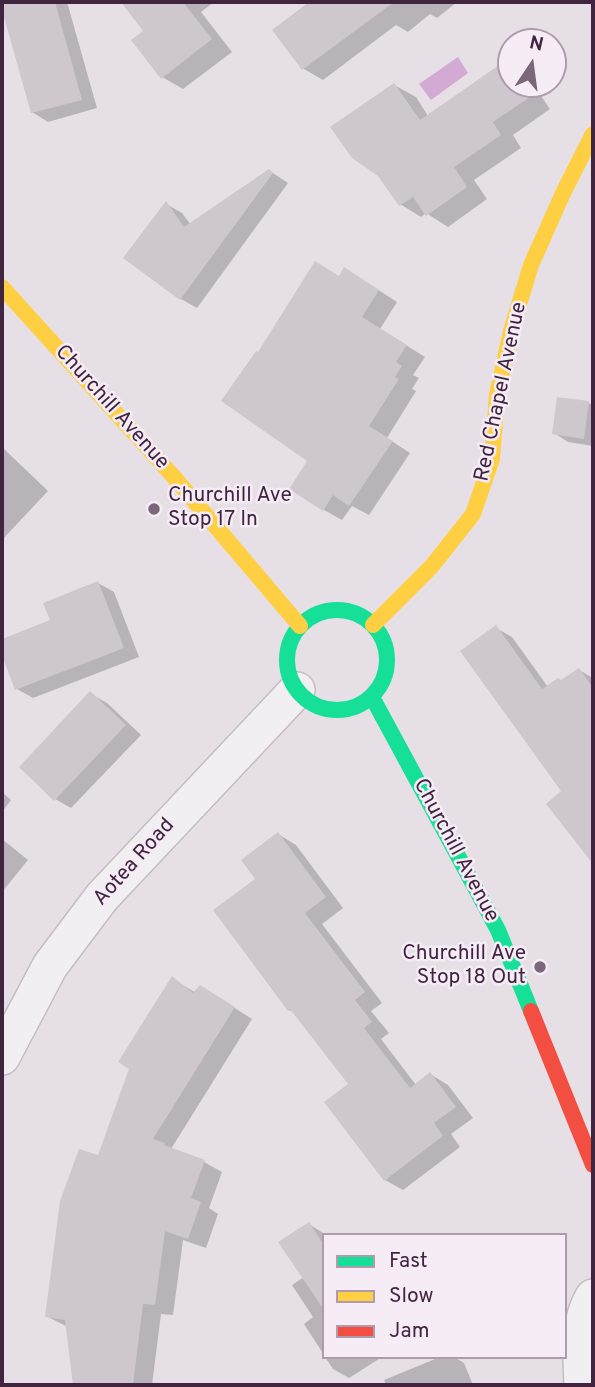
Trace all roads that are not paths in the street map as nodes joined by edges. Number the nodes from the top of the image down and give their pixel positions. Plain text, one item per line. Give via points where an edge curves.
1 (593, 134) edge
2 (2, 287) edge
3 (373, 625) junction
4 (300, 626) junction
5 (296, 690) junction
6 (372, 697) junction
7 (2, 1057) edge
8 (593, 1165) edge
9 (593, 1297) edge
10 (582, 1385) edge

1 - 3 street, Red Chapel Avenue via 531,265 497,395 492,459 473,514 432,566
2 - 4 street, Churchill Avenue
3 - 4 street via 345,611 329,611
3 - 6 street via 382,638 387,669
4 - 5 street via 287,657
5 - 6 street via 325,709 342,710
5 - 7 street, Aotea Road via 102,897 50,966
6 - 8 street, Churchill Avenue via 498,930
9 - 10 street via 580,1342

